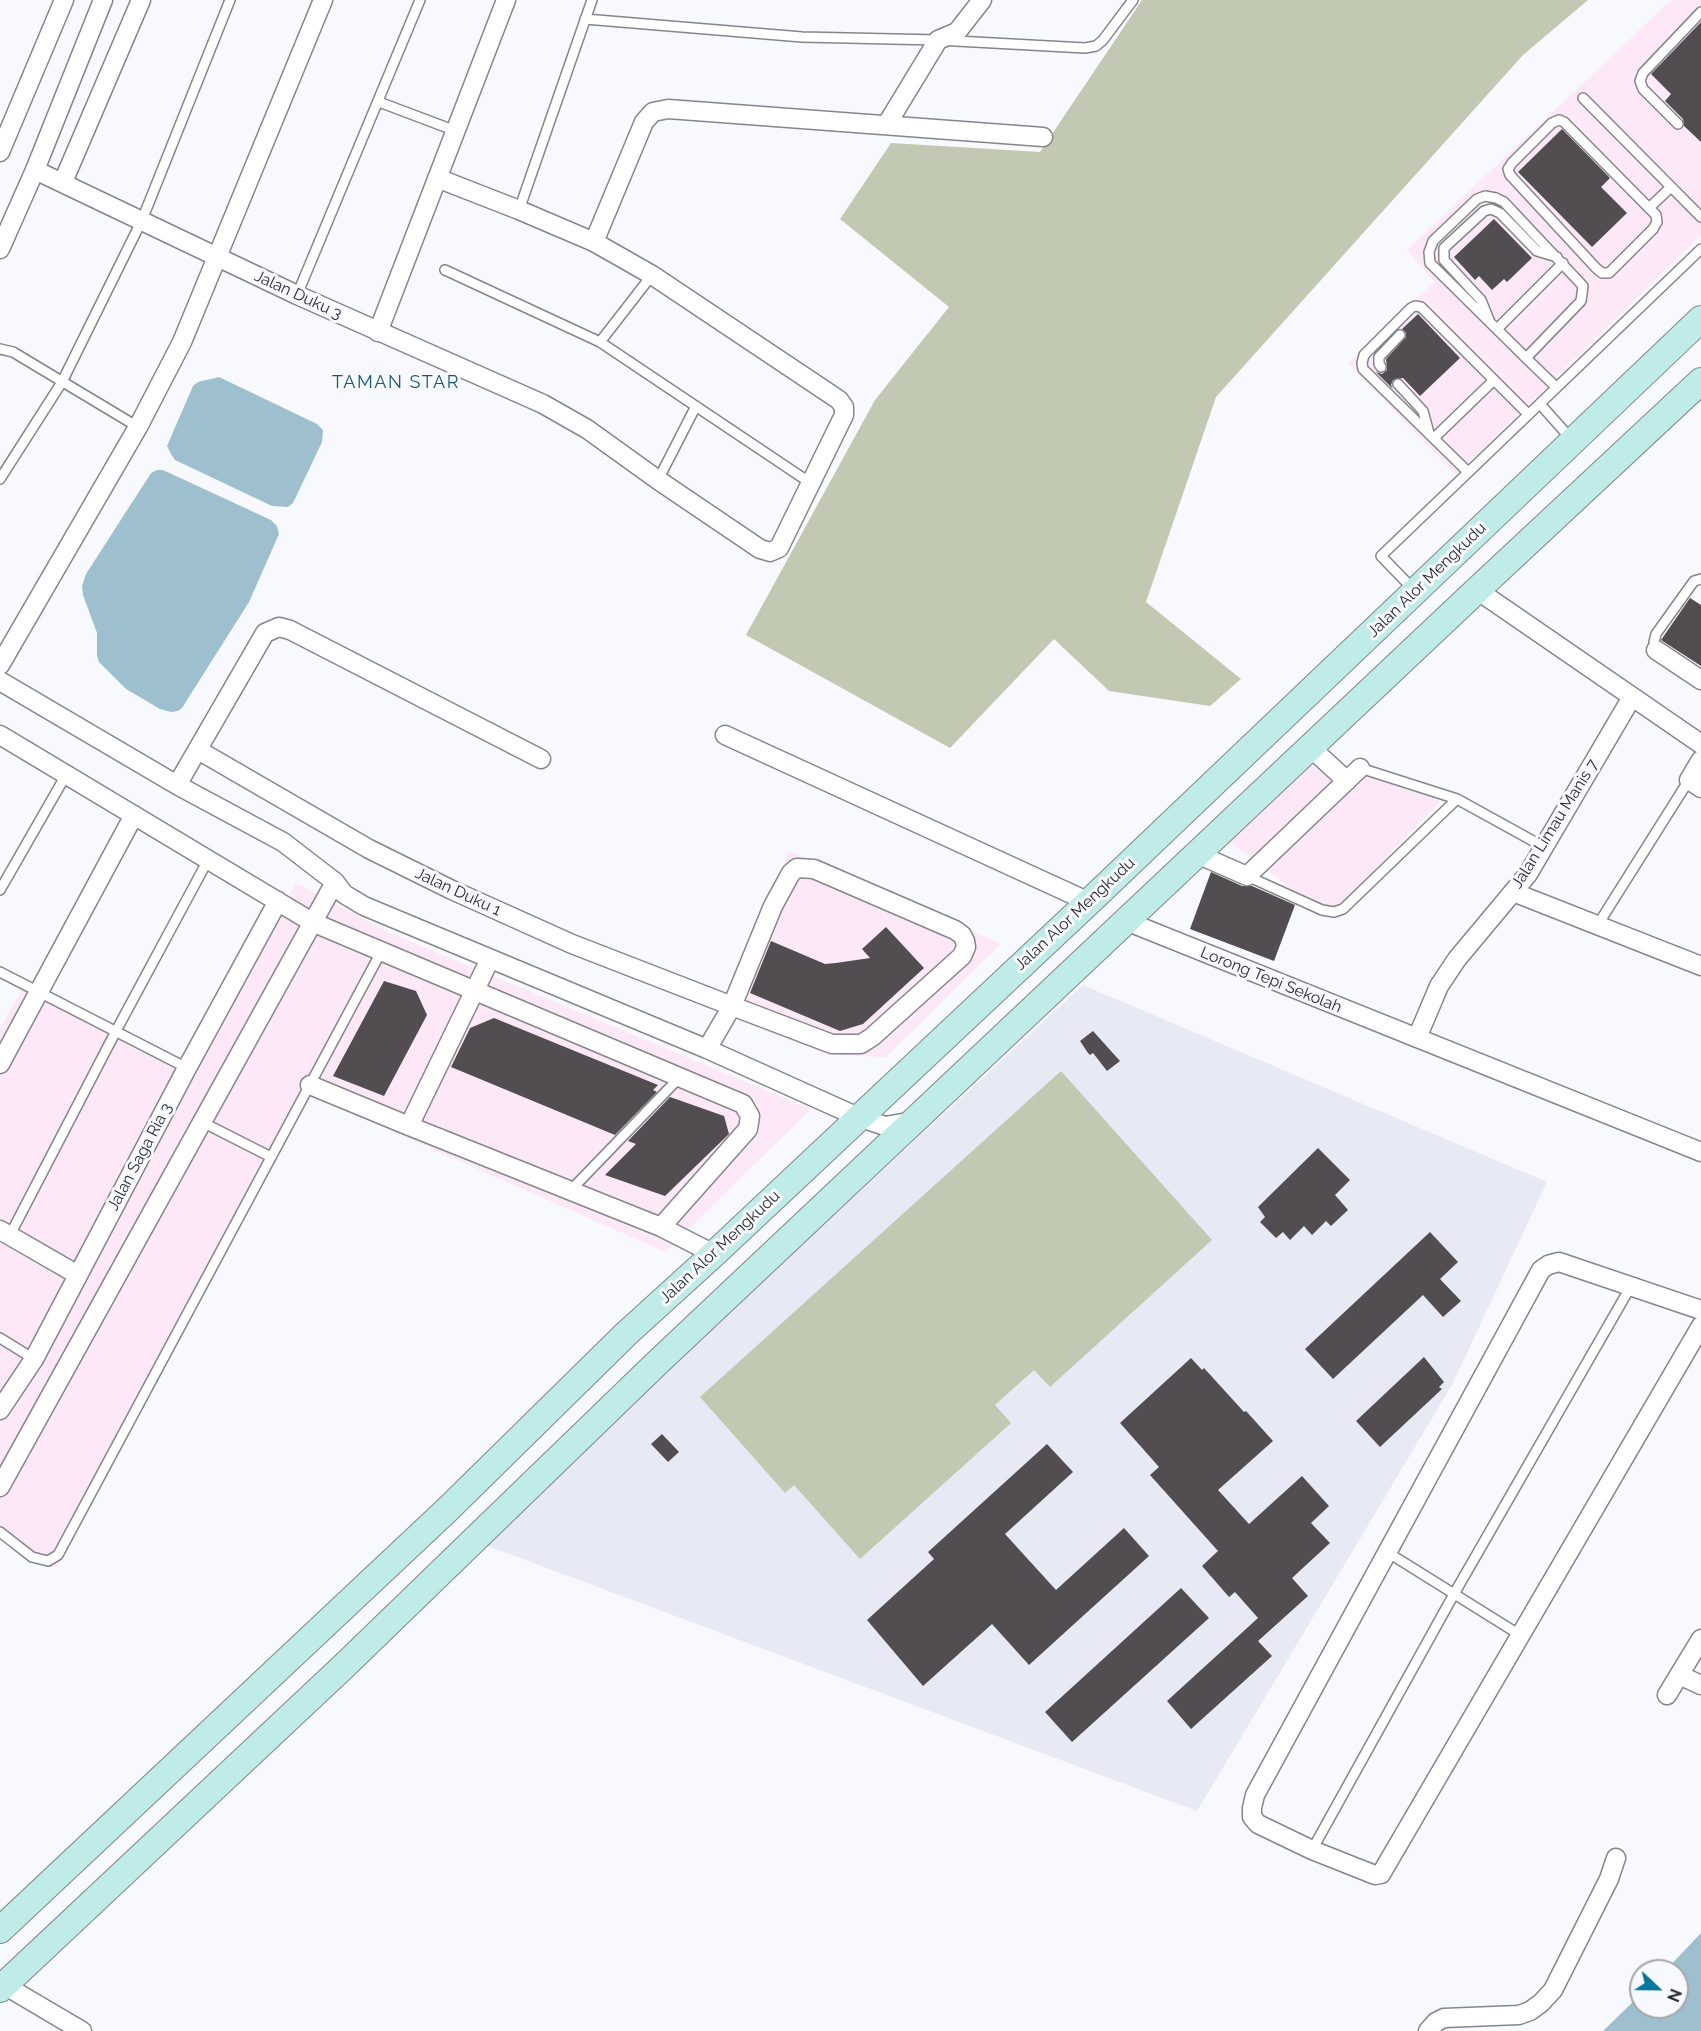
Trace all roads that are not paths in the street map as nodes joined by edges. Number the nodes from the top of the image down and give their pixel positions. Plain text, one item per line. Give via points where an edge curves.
1 (64, 0) edge
2 (103, 0) edge
3 (141, 0) edge
4 (230, 0) edge
5 (323, 0) edge
6 (420, 0) edge
7 (506, 0) edge
8 (592, 0) edge
9 (982, 0) edge
10 (1133, 0) edge
11 (1701, 12) edge
12 (585, 19) junction
13 (938, 40) junction
14 (1583, 98) dead end
15 (379, 102) junction
16 (887, 124) junction
17 (1678, 124) dead end
18 (456, 131) junction
19 (1043, 137) dead end
20 (0, 152) edge
21 (35, 170) junction
22 (437, 178) junction
23 (63, 182) junction
24 (1671, 187) junction
25 (1649, 208) junction
26 (519, 210) junction
27 (1701, 217) edge
28 (141, 220) junction
29 (594, 242) junction
30 (0, 249) edge
31 (1701, 249) edge
32 (218, 257) junction
33 (1560, 260) junction
34 (445, 270) dead end
35 (652, 275) junction
36 (297, 295) junction
37 (1701, 319) edge
38 (1493, 325) junction
39 (378, 332) junction
40 (1400, 335) dead end
41 (600, 342) junction
42 (0, 349) edge
43 (1455, 353) dead end
44 (1467, 353) junction
45 (1526, 358) junction
46 (1381, 367) dead end
47 (1494, 380) junction
48 (1701, 381) edge
49 (62, 382) junction
50 (1398, 384) dead end
51 (1556, 387) junction
52 (1539, 404) junction
53 (696, 406) junction
54 (1528, 414) junction
55 (138, 428) junction
56 (1432, 436) junction
57 (1573, 440) junction
58 (1468, 472) junction
59 (0, 479) edge
60 (658, 480) junction
61 (812, 484) junction
62 (1701, 579) edge
63 (1477, 590) junction
64 (1410, 597) junction
65 (1440, 624) junction
66 (5, 644) edge
67 (1656, 650) joint
68 (0, 665) edge
69 (0, 681) edge
70 (1701, 681) edge
71 (1632, 697) junction
72 (725, 735) dead end
73 (1, 739) edge
74 (1701, 744) edge
75 (1310, 747) junction
76 (198, 750) junction
77 (541, 759) dead end
78 (1701, 760) edge
79 (1360, 768) joint
80 (66, 775) junction
81 (1347, 781) junction
82 (1695, 784) edge
83 (177, 785) junction
84 (1457, 799) junction
85 (134, 815) junction
86 (1544, 847) junction
87 (1197, 855) junction
88 (208, 860) junction
89 (1247, 876) junction
90 (334, 882) junction
91 (0, 890) edge
92 (1513, 892) junction
93 (278, 901) junction
94 (1089, 902) junction
95 (1126, 921) junction
96 (312, 922) junction
97 (1597, 926) junction
98 (381, 952) junction
99 (490, 959) junction
100 (1701, 966) edge
101 (0, 972) edge
102 (475, 991) junction
103 (39, 992) junction
104 (732, 1006) junction
105 (116, 1032) junction
106 (1417, 1038) junction
107 (707, 1049) junction
108 (0, 1064) edge
109 (187, 1068) junction
110 (679, 1078) junction
111 (310, 1085) junction
112 (858, 1117) junction
113 (914, 1121) junction
114 (202, 1122) junction
115 (409, 1126) junction
116 (1701, 1152) edge
117 (271, 1157) junction
118 (570, 1191) junction
119 (661, 1227) junction
120 (5, 1233) edge
121 (714, 1254) junction
122 (78, 1275) junction
123 (1631, 1286) junction
124 (1701, 1310) edge
125 (1701, 1326) edge
126 (0, 1338) edge
127 (34, 1359) junction
128 (0, 1410) edge
129 (0, 1487) edge
130 (0, 1532) edge
131 (1386, 1551) junction
132 (1454, 1594) junction
133 (1520, 1635) junction
134 (1701, 1639) edge
135 (1679, 1675) junction
136 (1701, 1685) edge
137 (1667, 1695) dead end
138 (1312, 1850) junction
139 (1616, 1858) dead end
140 (0, 1930) edge
141 (2, 1987) edge
142 (82, 2031) edge
143 (1428, 2031) edge

1 - 20 street
2 - 21 street
3 - 23 street
4 - 28 lane
5 - 32 street
6 - 15 lane
7 - 18 street
8 - 12 lane
9 - 13 street via 957,32
10 - 13 lane via 1096,46
11 - 17 lane via 1643,73 1640,81 1643,89
12 - 13 lane via 802,37
12 - 26 lane
13 - 16 street
14 - 24 lane
15 - 18 lane
15 - 36 lane
16 - 19 street
16 - 29 street via 668,109 653,112 644,122
18 - 22 street
21 - 23 street, Jalan Duku 3
21 - 30 street
22 - 26 street
22 - 39 street
23 - 28 street, Jalan Duku 3
24 - 25 lane
24 - 27 lane
25 - 25 lane via 1656,215 1653,229 1609,273 1602,273 1508,169 1559,120
26 - 29 street
28 - 32 street, Jalan Duku 3
28 - 49 lane
29 - 35 street
31 - 51 lane
32 - 36 street, Jalan Duku 3
32 - 55 street via 182,342
33 - 38 lane
33 - 38 lane via 1504,202 1485,196 1433,241 1431,263
33 - 45 lane via 1583,286 1581,301
34 - 41 lane
35 - 41 lane
35 - 61 street via 838,400 844,415
36 - 39 street, Jalan Duku 3
37 - 57 main road, Jalan Alor Mengkudu
38 - 45 lane
39 - 60 street, Jalan Duku 3 via 543,404 587,429
40 - 46 lane via 1379,357
41 - 53 lane
42 - 49 lane via 13,352
43 - 44 lane
44 - 47 lane
44 - 56 lane via 1421,307 1415,306 1364,354 1363,369
45 - 51 lane
47 - 54 lane
47 - 56 lane
48 - 63 main road
49 - 55 lane
49 - 59 lane
50 - 56 lane via 1423,411
51 - 52 lane
52 - 54 lane
52 - 57 lane
53 - 60 lane
53 - 61 lane
54 - 58 lane
55 - 66 street
56 - 58 lane
57 - 64 main road, Jalan Alor Mengkudu
58 - 64 lane via 1381,556
60 - 61 street, Jalan Duku 3 via 770,552 779,548
62 - 67 lane via 1694,581 1656,634
63 - 65 main road
63 - 71 street
64 - 65 main road via 1436,598 1443,609
64 - 94 main road, Jalan Alor Mengkudu
65 - 75 main road
66 - 68 street
67 - 70 street
69 - 83 street
71 - 74 street
71 - 86 street, Jalan Limau Manis 7
72 - 94 street
73 - 80 street
75 - 81 street
75 - 87 main road
76 - 77 street via 265,633 279,627
76 - 83 street
76 - 104 street, Jalan Duku 1 via 369,849 452,890 572,944
78 - 82 street
79 - 81 street
79 - 84 lane
80 - 85 street
80 - 91 lane
81 - 89 street
82 - 97 lane
83 - 90 street via 283,842
84 - 86 lane
84 - 89 lane via 1343,909 1322,910
85 - 88 street
85 - 103 street
86 - 92 street, Jalan Limau Manis 7
87 - 89 street
87 - 95 main road
88 - 93 street
88 - 105 lane
90 - 96 street
90 - 99 street via 344,894 364,906
92 - 97 street
92 - 106 street, Jalan Limau Manis 7 via 1439,986
93 - 96 street
93 - 109 street, Jalan Saga Ria 3
94 - 112 main road, Jalan Alor Mengkudu
95 - 106 street, Lorong Tepi Sekolah
95 - 113 main road
96 - 98 street
96 - 114 street
97 - 100 street
98 - 102 street
98 - 111 lane
99 - 102 street
99 - 107 street
101 - 103 lane
102 - 110 street
102 - 115 street
103 - 105 lane
103 - 108 street
104 - 104 street, Jalan Duku 1 via 773,906 797,868 814,869 933,920 955,930 965,941 962,956 861,1044 832,1044
104 - 107 street
105 - 109 lane
105 - 120 lane
106 - 116 street, Lorong Tepi Sekolah
107 - 112 street
109 - 122 street, Jalan Saga Ria 3
110 - 118 lane
110 - 119 street via 743,1104 750,1116 748,1129
111 - 115 street
111 - 117 lane
112 - 113 street via 885,1126
112 - 121 main road, Jalan Alor Mengkudu
113 - 141 main road
114 - 117 lane
114 - 129 street
115 - 118 street
117 - 130 lane via 58,1555 48,1561 32,1557
118 - 119 street
119 - 121 street
120 - 122 street
121 - 140 main road, Jalan Alor Mengkudu
122 - 127 street, Jalan Saga Ria 3
123 - 124 street
123 - 131 street via 1559,1262 1541,1270
123 - 132 lane
125 - 133 street
126 - 127 lane
127 - 128 street, Jalan Saga Ria 3
131 - 132 lane
131 - 138 street via 1255,1795 1252,1817 1258,1824
132 - 133 lane
132 - 138 lane
133 - 138 street via 1381,1874
134 - 135 street
135 - 136 street
135 - 137 street
139 - 143 street via 1553,1989 1541,2003 1519,2015 1444,2018
141 - 142 street

